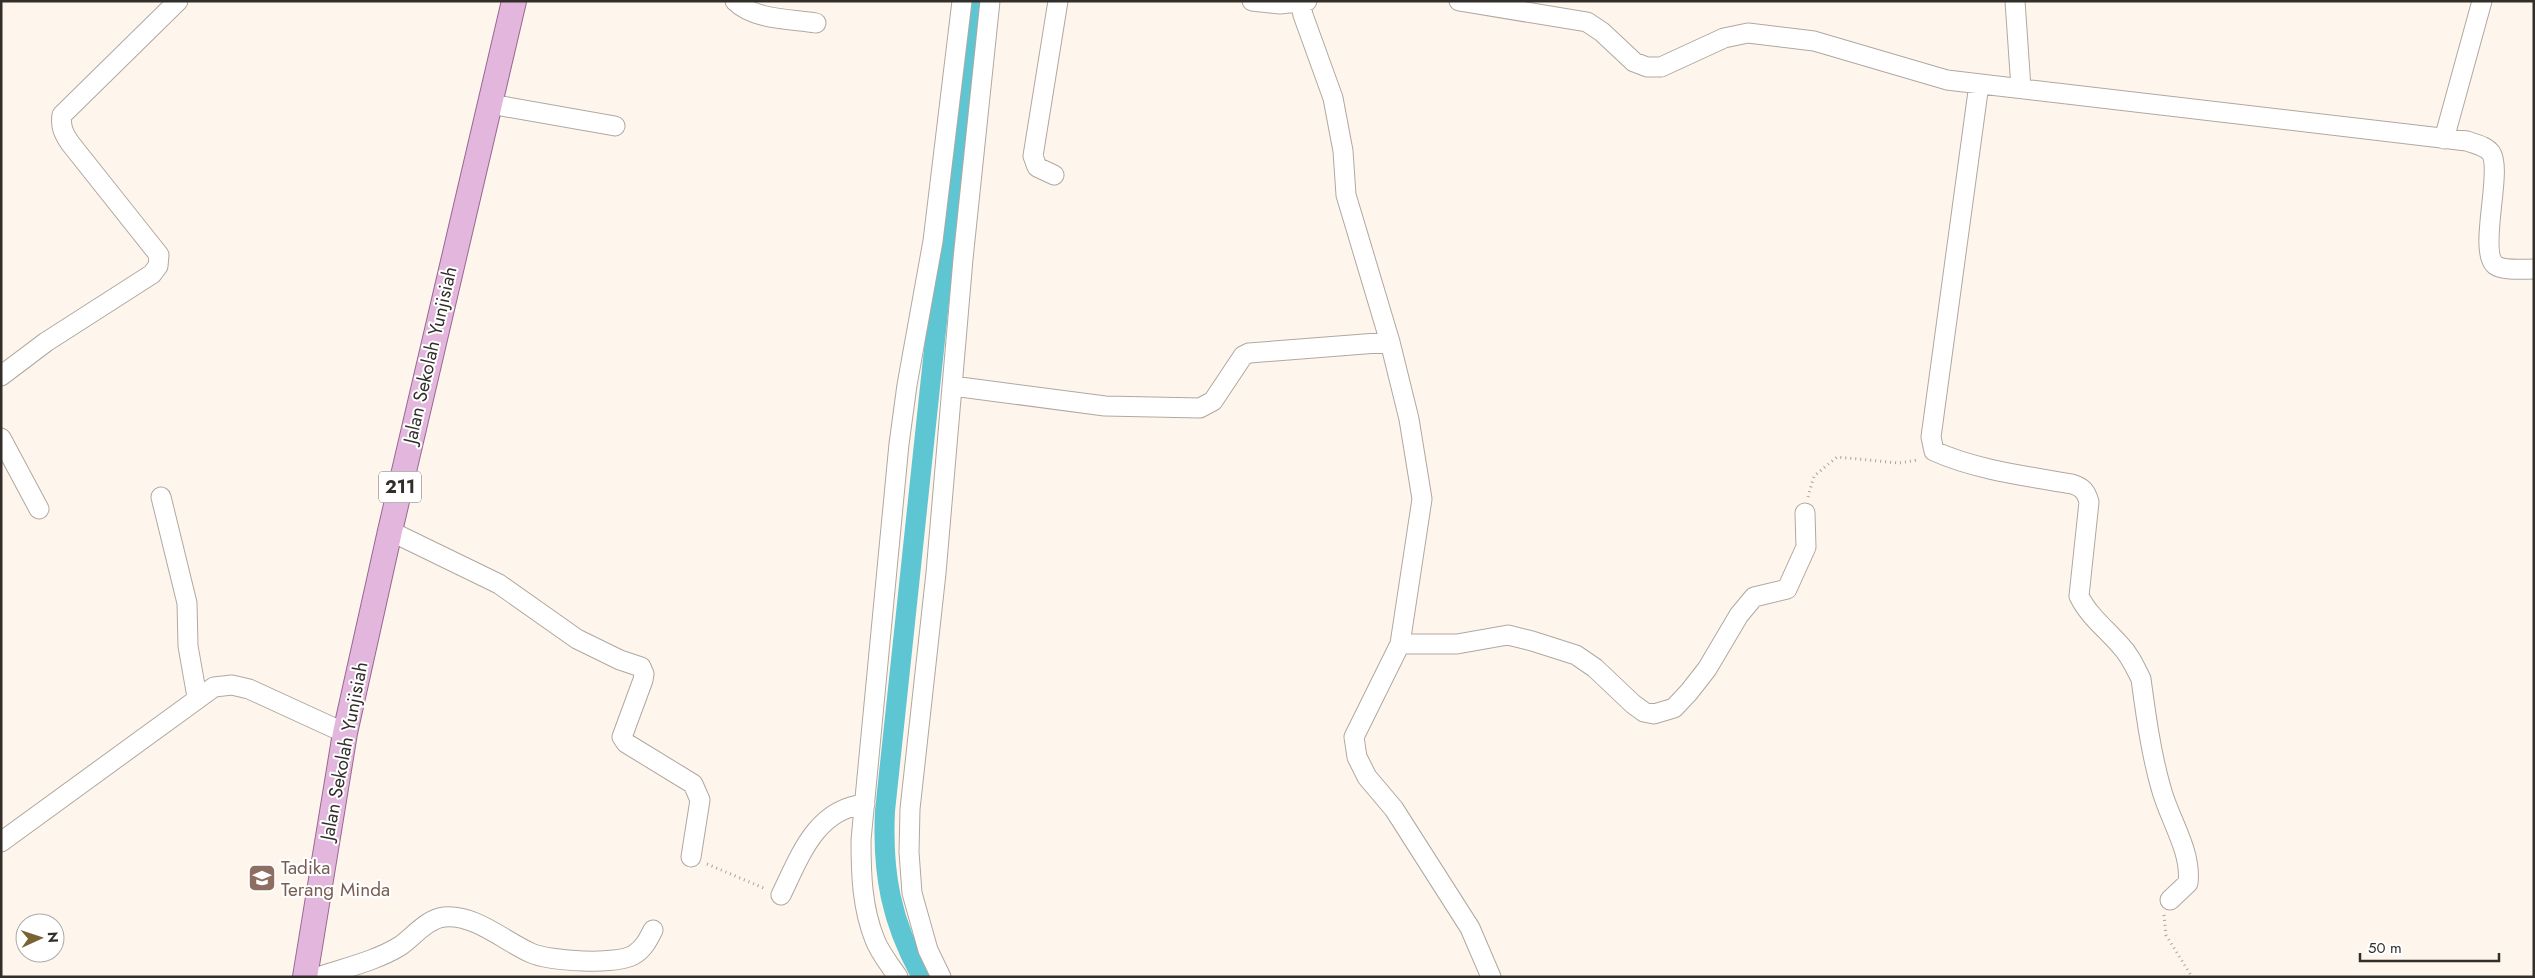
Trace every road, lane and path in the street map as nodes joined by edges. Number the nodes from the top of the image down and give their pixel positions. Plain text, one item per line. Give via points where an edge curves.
1 (178, 1) edge
2 (514, 1) edge
3 (735, 1) edge
4 (962, 1) edge
5 (990, 1) edge
6 (1058, 1) edge
7 (1252, 1) edge
8 (1307, 1) edge
9 (1459, 1) edge
10 (2015, 1) edge
11 (2482, 1) edge
12 (1301, 2) edge
13 (816, 23) dead end
14 (1979, 84) junction
15 (2021, 88) junction
16 (490, 104) junction
17 (615, 126) dead end
18 (2444, 139) junction
19 (1054, 176) dead end
20 (2534, 269) edge
21 (1390, 342) junction
22 (1, 376) edge
23 (953, 386) junction
24 (1, 438) edge
25 (1934, 450) junction
26 (161, 497) dead end
27 (39, 509) dead end
28 (1804, 513) joint
29 (390, 531) junction
30 (1400, 644) junction
31 (197, 697) junction
32 (345, 733) junction
33 (865, 804) junction
34 (1, 842) edge
35 (692, 857) joint
36 (781, 895) joint
37 (2167, 904) joint
38 (653, 930) dead end
39 (305, 977) edge
40 (318, 977) edge
41 (898, 977) edge
42 (941, 977) edge
43 (1491, 977) edge
44 (2192, 977) edge

1 - 22 street via 62,115 61,123 70,143 159,255 158,266 152,274 46,342
2 - 16 main road, Jalan Sekolah Yunjisiah / 211
3 - 13 street via 755,13
4 - 33 street via 933,241 899,444
5 - 23 street
6 - 19 street via 1033,151 1037,167
7 - 12 street
8 - 12 street
9 - 14 street via 1587,22 1634,62 1647,67 1661,67 1724,38 1748,33 1814,41 1947,80
10 - 15 street
11 - 18 street
12 - 21 street via 1333,98 1343,151 1346,195
14 - 15 street
14 - 25 street via 1931,437
15 - 18 street
16 - 17 street
16 - 29 main road, Jalan Sekolah Yunjisiah / 211
18 - 20 street via 2467,141 2483,146 2492,154 2492,260 2502,267
21 - 23 street via 1249,353 1243,356 1213,401 1200,408 1105,406
21 - 30 street via 1409,419 1422,499
23 - 42 street via 910,809 909,852 912,892 918,916 928,950
24 - 27 street
25 - 28 path via 1916,461 1837,457 1814,476
25 - 37 street via 2006,472 2072,484 2081,487 2086,494 2089,502 2079,596 2084,607 2134,662 2141,679 2161,788 2188,858 2188,883
26 - 31 street via 187,603 188,646
28 - 30 street via 1806,547 1787,588 1754,597 1739,615 1707,669 1674,708 1654,714 1644,712 1576,655 1508,635 1457,644
29 - 32 main road, Jalan Sekolah Yunjisiah / 211
29 - 35 street via 499,584 578,639 641,667 643,680 622,736 626,743 692,784 700,800
30 - 43 street via 1354,737 1357,757 1367,777 1394,809 1470,928
31 - 32 street via 214,687 232,685 249,689
31 - 34 street
32 - 39 main road, Jalan Sekolah Yunjisiah / 211
33 - 36 street via 850,805 819,825 804,847
33 - 41 street via 861,867 864,900 875,941
35 - 36 path
37 - 44 path via 2166,935
38 - 40 street via 644,946 633,956 596,961 550,958 532,953 473,923 444,917 428,924 398,947

